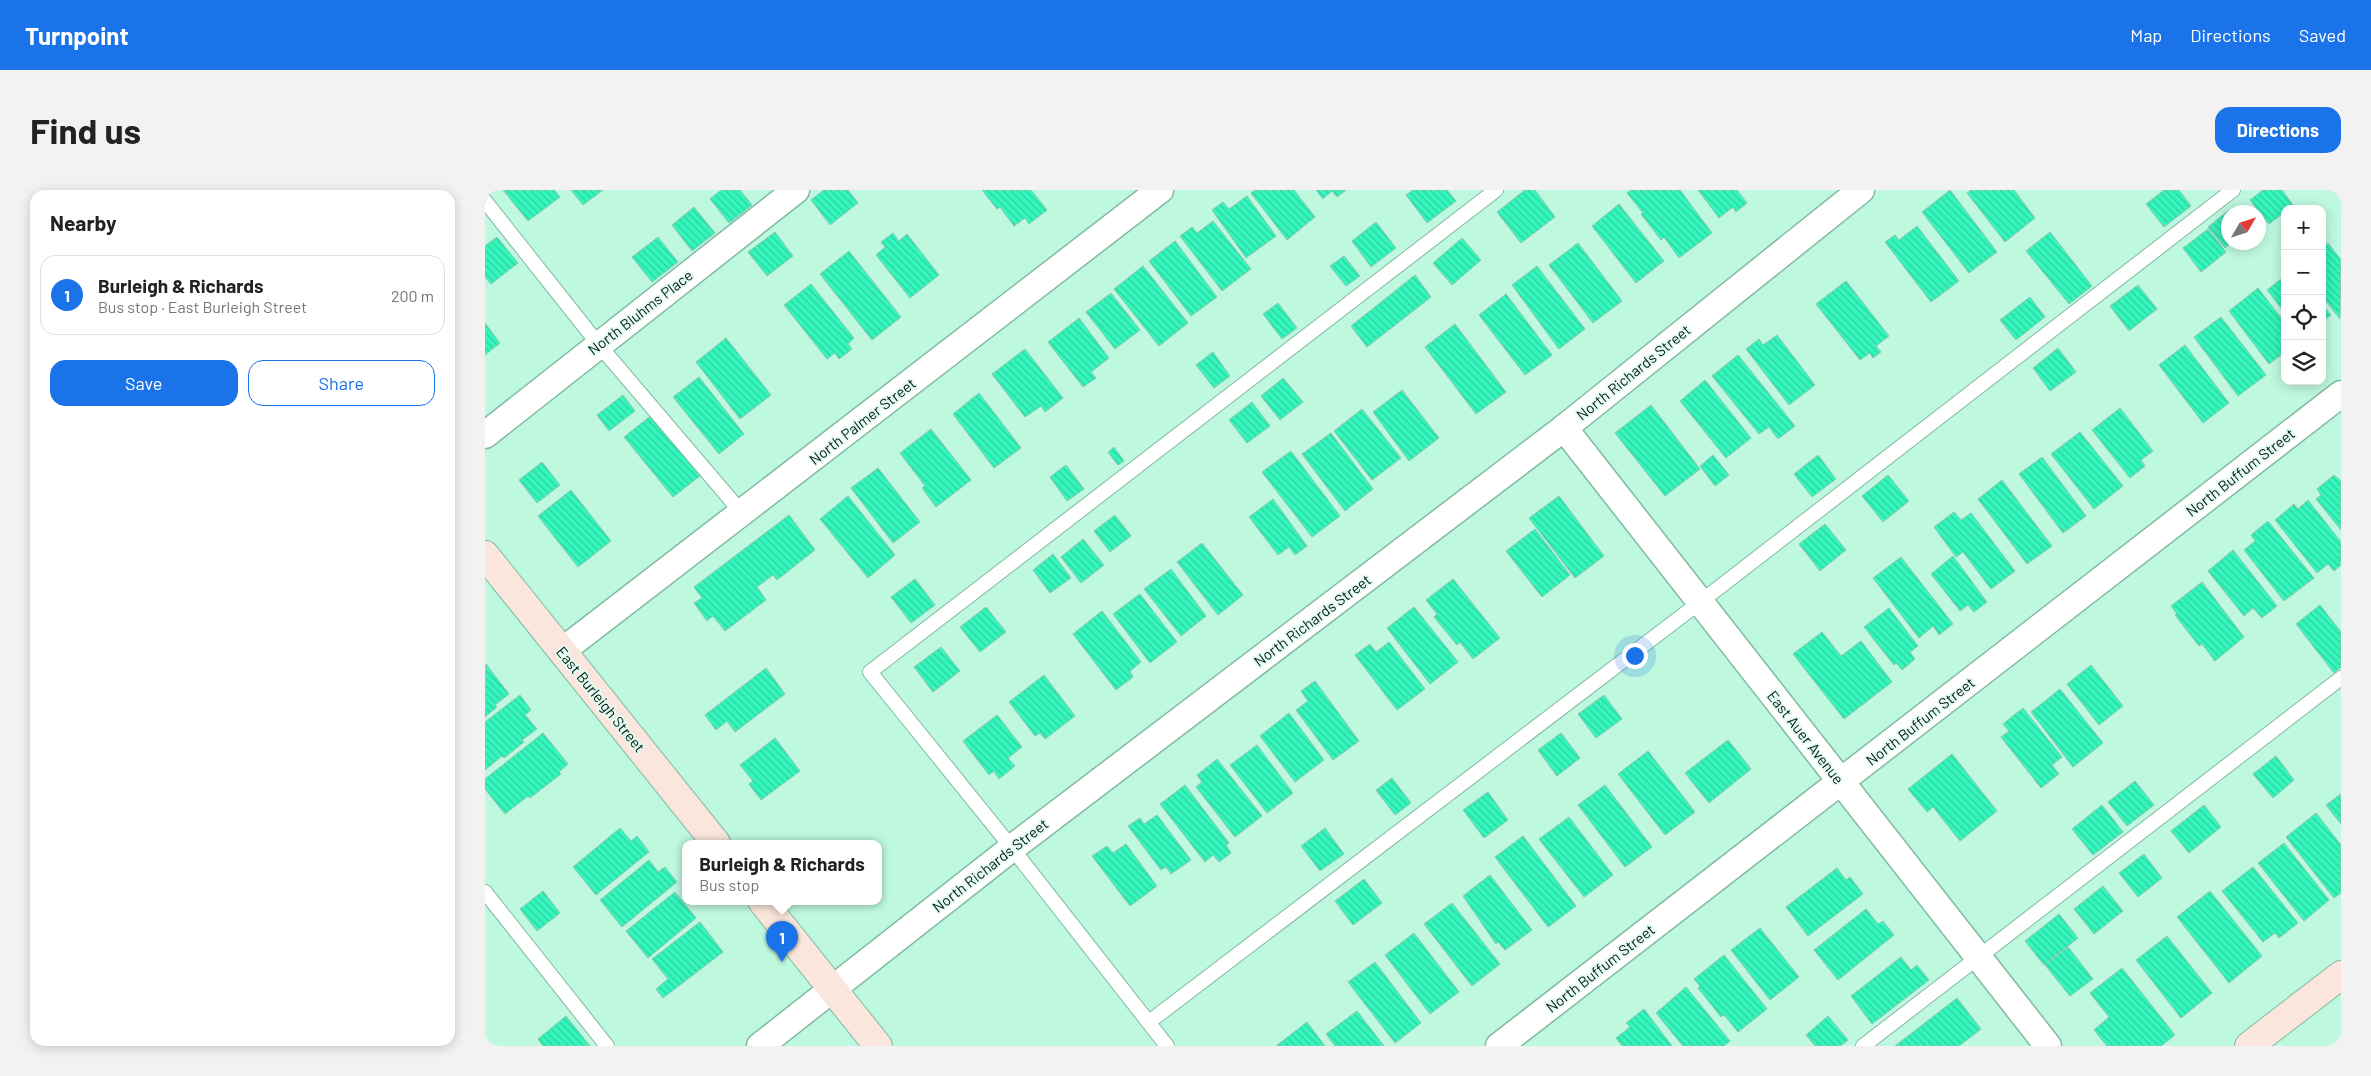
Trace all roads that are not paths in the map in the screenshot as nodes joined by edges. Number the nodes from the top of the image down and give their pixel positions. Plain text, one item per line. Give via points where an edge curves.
1 (796, 190) edge
2 (1160, 190) edge
3 (1496, 190) edge
4 (1861, 190) edge
5 (2233, 190) edge
6 (485, 200) edge
7 (599, 345) junction
8 (2341, 394) edge
9 (1563, 428) junction
10 (485, 435) edge
11 (742, 513) junction
12 (485, 555) edge
13 (1699, 603) junction
14 (562, 651) junction
15 (2341, 678) edge
16 (1841, 782) junction
17 (714, 840) edge
18 (1012, 848) junction
19 (485, 892) edge
20 (765, 905) edge
21 (1978, 956) junction
22 (2341, 975) edge
23 (832, 988) junction
24 (1149, 1022) junction
25 (607, 1046) edge
26 (760, 1046) edge
27 (878, 1046) edge
28 (1167, 1046) edge
29 (1499, 1046) edge
30 (1863, 1046) edge
31 (2048, 1046) edge
32 (2249, 1046) edge

1 - 7 street, North Bluhms Place
2 - 11 street, North Palmer Street
3 - 18 lane via 870,672
4 - 9 street, North Richards Street
5 - 13 lane
6 - 7 lane
7 - 10 street, North Bluhms Place
7 - 11 lane
8 - 16 street, North Buffum Street
9 - 13 street, East Auer Avenue
9 - 18 street, North Richards Street
11 - 14 street, North Palmer Street
12 - 14 street, East Burleigh Street
13 - 16 street, East Auer Avenue
13 - 24 lane
14 - 17 street, East Burleigh Street
15 - 21 lane
16 - 21 street, East Auer Avenue
16 - 29 street, North Buffum Street
18 - 23 street, North Richards Street
18 - 24 lane
19 - 25 lane
20 - 23 street
21 - 30 lane
21 - 31 street, East Auer Avenue
22 - 32 street
23 - 26 street, North Richards Street
23 - 27 street
24 - 28 lane

